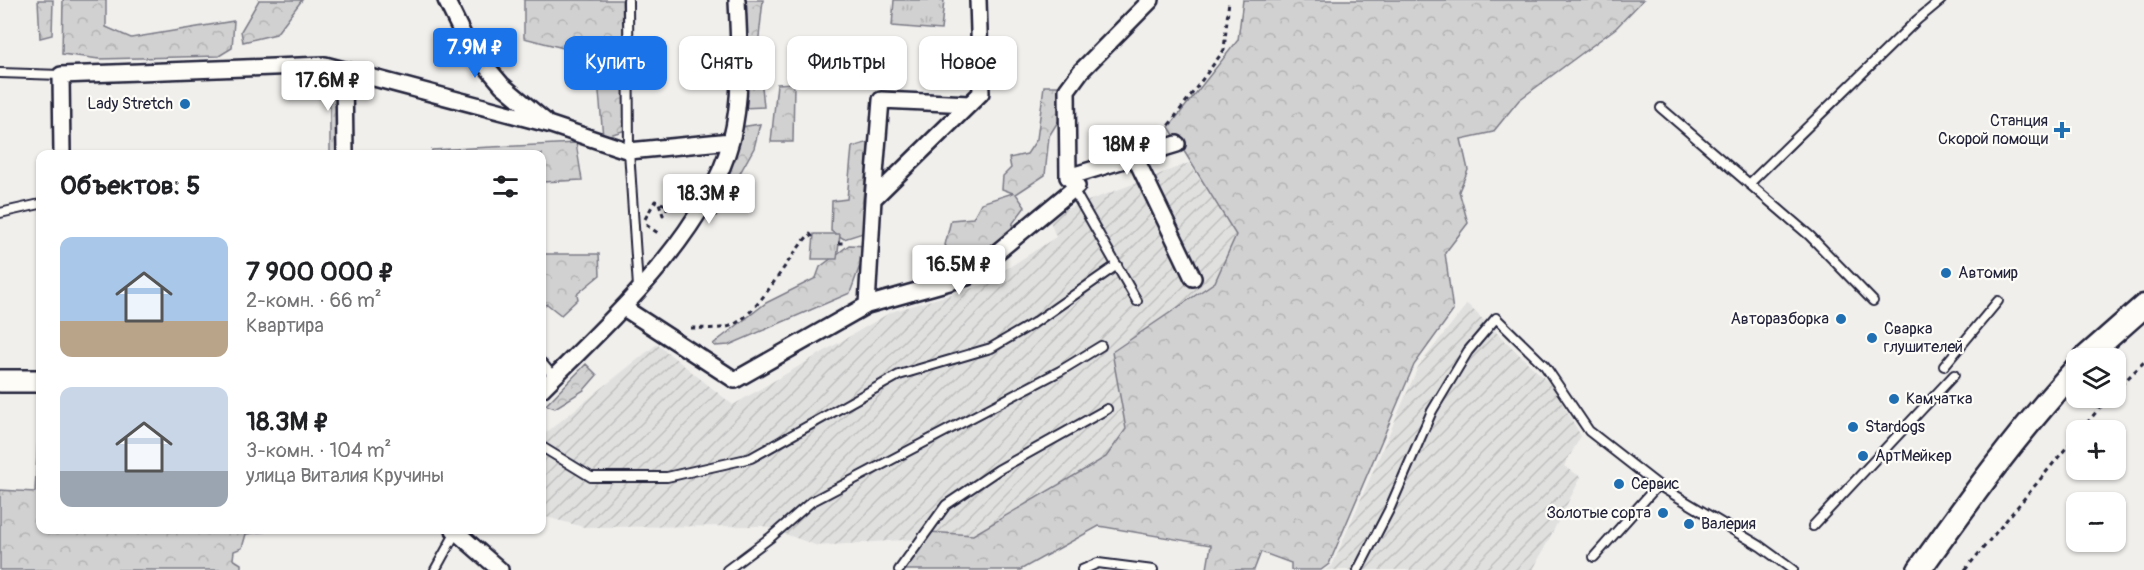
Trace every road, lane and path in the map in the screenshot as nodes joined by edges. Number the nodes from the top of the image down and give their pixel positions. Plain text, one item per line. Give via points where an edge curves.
1 (446, 0) edge
2 (628, 0) edge
3 (737, 0) edge
4 (978, 0) edge
5 (1151, 0) edge
6 (1229, 0) edge
7 (1941, 0) edge
8 (344, 70) junction
9 (0, 73) edge
10 (61, 75) junction
11 (970, 105) junction
12 (1661, 108) dead end
13 (548, 124) junction
14 (1169, 125) dead end
15 (731, 141) junction
16 (1177, 144) dead end
17 (62, 150) edge
18 (345, 150) edge
19 (629, 151) junction
20 (1135, 157) junction
21 (1070, 183) junction
22 (1749, 184) junction
23 (873, 199) junction
24 (659, 203) dead end
25 (36, 205) edge
26 (0, 213) edge
27 (643, 223) dead end
28 (815, 240) dead end
29 (838, 243) dead end
30 (847, 243) dead end
31 (1117, 265) junction
32 (1192, 278) dead end
33 (639, 292) junction
34 (1137, 301) dead end
35 (1873, 301) dead end
36 (1998, 301) dead end
37 (867, 305) junction
38 (2144, 306) edge
39 (624, 308) junction
40 (691, 328) dead end
41 (1101, 346) dead end
42 (2096, 348) edge
43 (2144, 362) edge
44 (1944, 366) dead end
45 (546, 368) edge
46 (1954, 375) dead end
47 (554, 377) junction
48 (2066, 380) edge
49 (2126, 380) edge
50 (0, 381) edge
51 (36, 381) edge
52 (546, 385) edge
53 (2100, 408) edge
54 (1107, 410) dead end
55 (2089, 420) edge
56 (2066, 448) edge
57 (546, 449) edge
58 (1658, 485) junction
59 (1813, 526) dead end
60 (453, 534) edge
61 (458, 534) edge
62 (1594, 557) dead end
63 (435, 570) edge
64 (500, 570) edge
65 (726, 570) edge
66 (899, 570) edge
67 (1082, 570) edge
68 (1153, 570) edge
69 (1358, 570) edge
70 (1793, 570) edge
71 (1918, 570) edge
72 (1965, 570) edge

1 - 13 street via 468,45 502,85
2 - 19 lane
3 - 15 street via 739,87
4 - 11 street via 981,93
5 - 21 street via 1067,90
6 - 14 path via 1224,50
7 - 22 lane
8 - 10 street via 325,65
8 - 13 street
8 - 18 street
9 - 10 lane
10 - 17 street
11 - 23 street
11 - 23 street via 881,100
12 - 22 lane
13 - 19 street
15 - 19 street
15 - 33 street via 707,201
16 - 20 street
19 - 33 lane
20 - 21 street
20 - 32 street
21 - 31 lane
21 - 37 street via 967,277
22 - 35 lane via 1810,236
23 - 37 street
24 - 27 path via 655,201
25 - 26 lane
28 - 40 path via 810,234 798,246 748,314 731,326
29 - 30 path
31 - 34 lane
31 - 57 lane via 991,348 899,375 751,458 667,477 591,477
33 - 39 street
36 - 44 lane
37 - 39 street via 735,380
38 - 42 main road
39 - 47 street
41 - 65 lane via 811,502
43 - 49 path
45 - 47 lane
46 - 59 lane
47 - 52 street
48 - 71 main road via 2025,425
50 - 51 main road
53 - 55 path
54 - 66 lane via 998,470 946,504
56 - 72 path
58 - 62 lane
58 - 69 lane via 1589,431 1545,366 1496,318 1468,351 1432,411
58 - 70 lane
60 - 63 lane
61 - 64 street
67 - 68 lane via 1098,563

